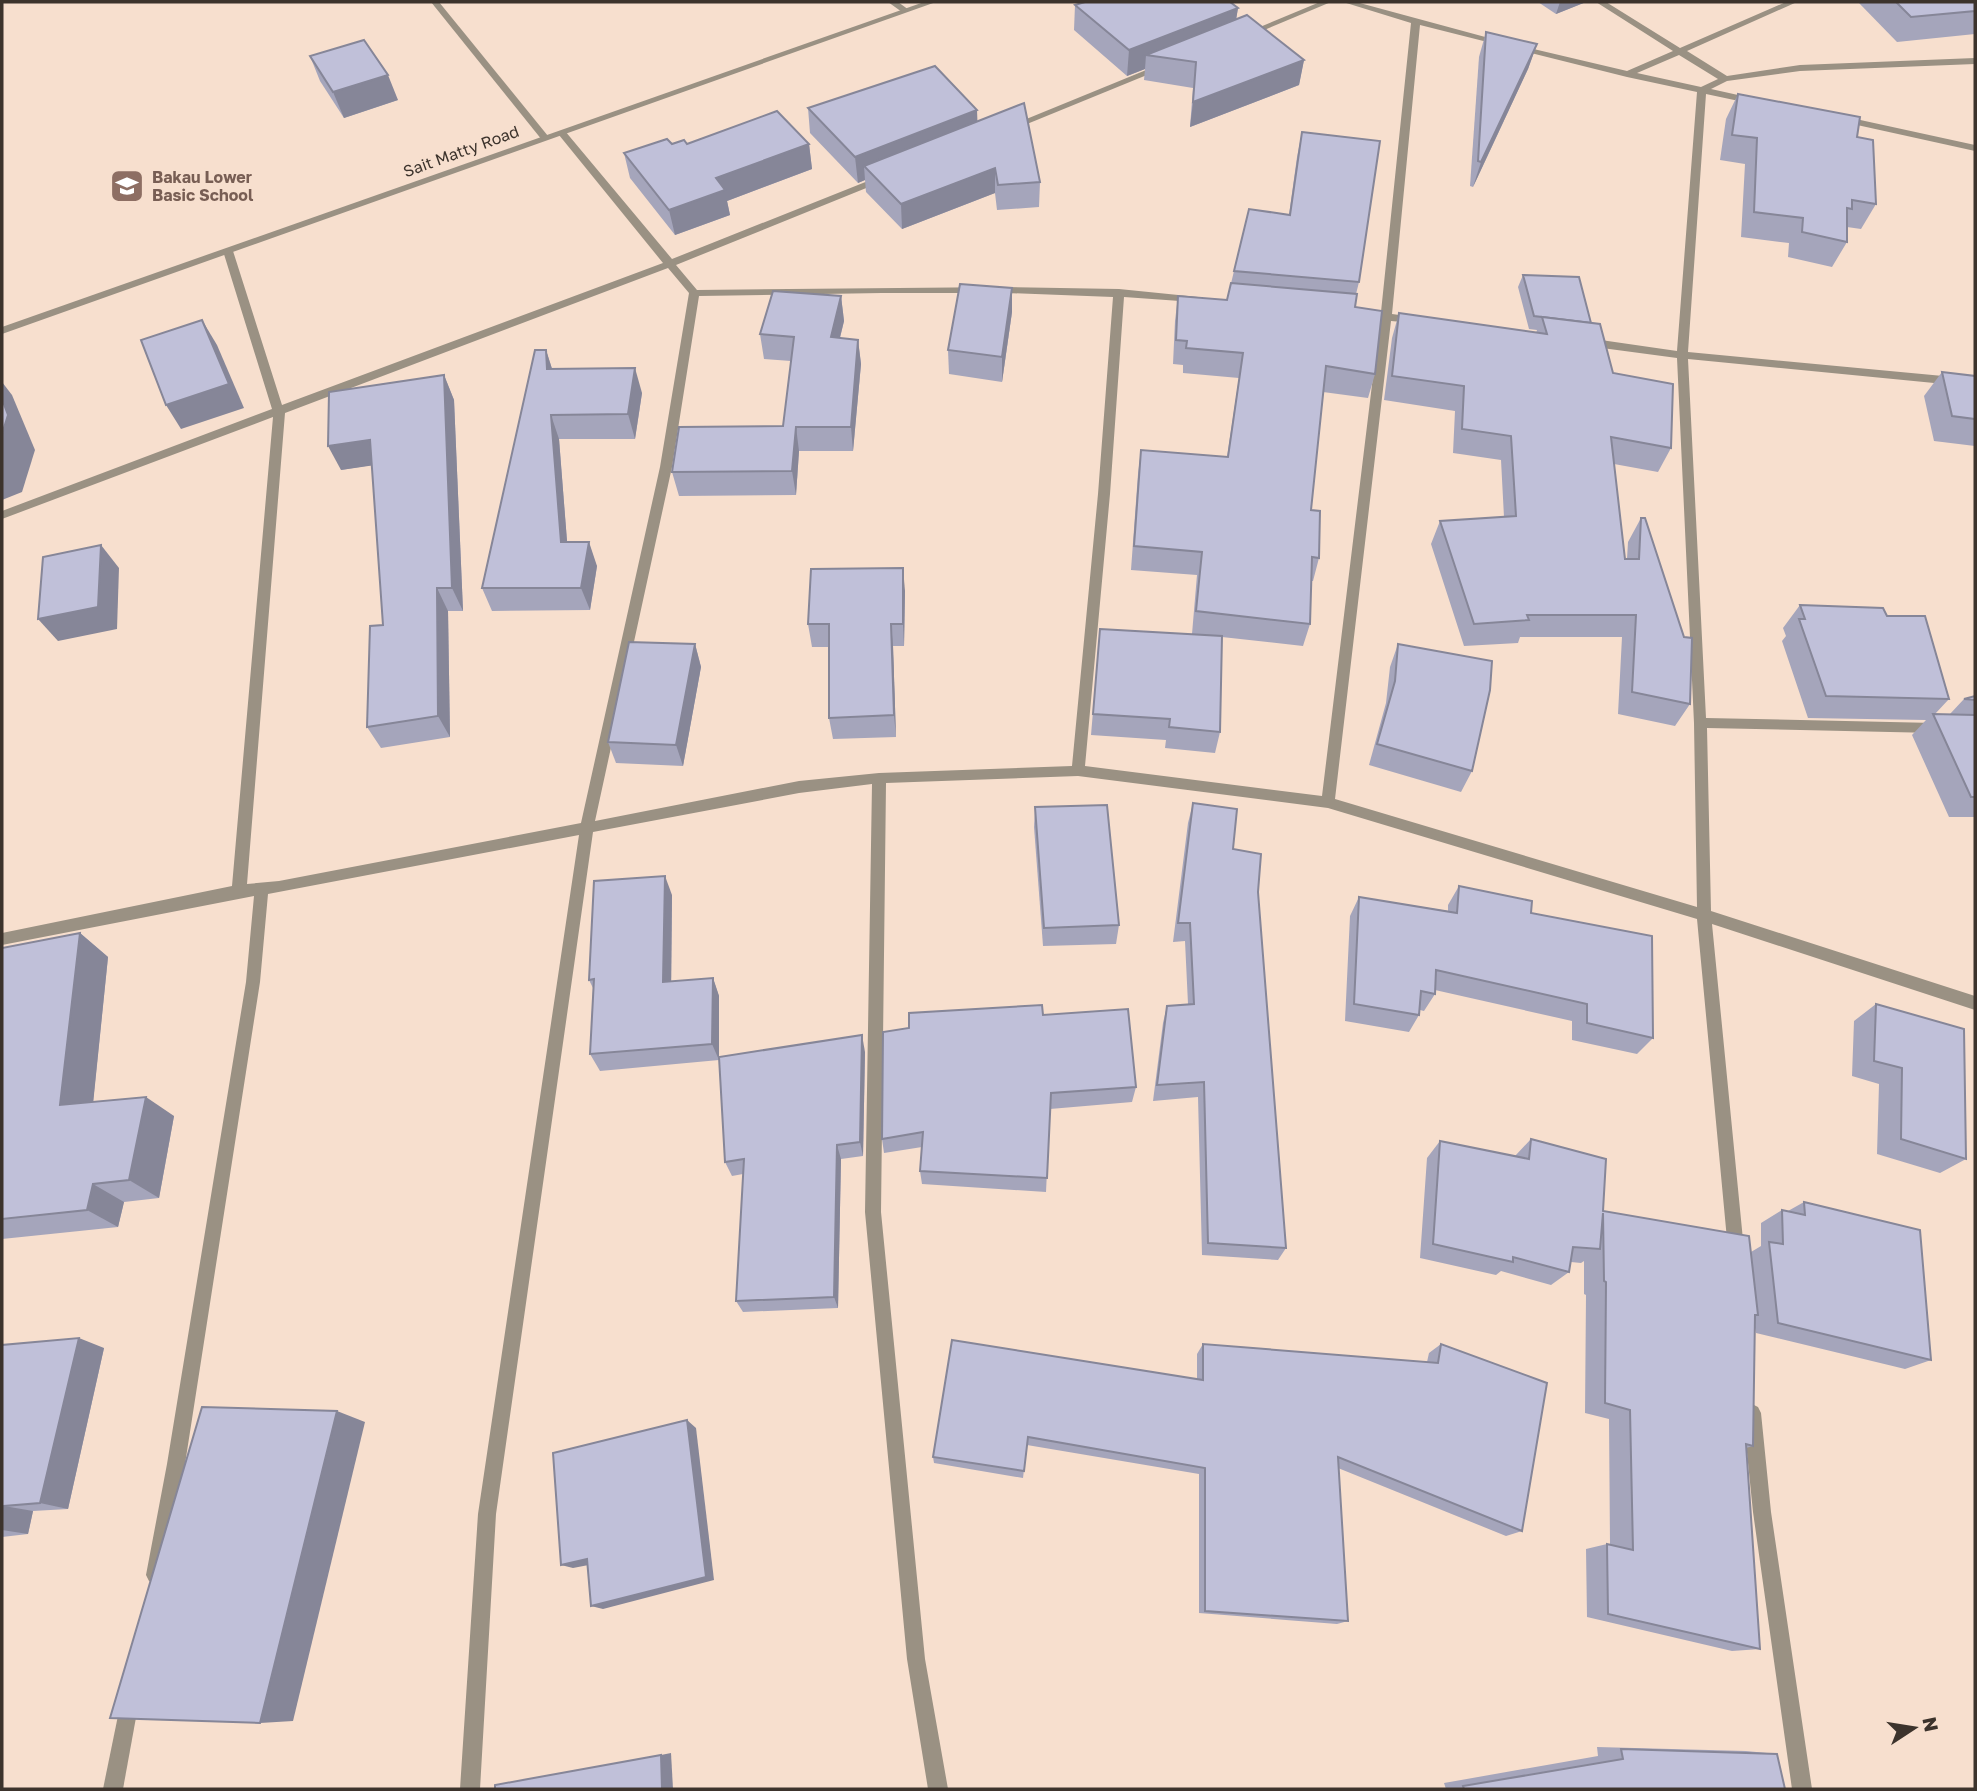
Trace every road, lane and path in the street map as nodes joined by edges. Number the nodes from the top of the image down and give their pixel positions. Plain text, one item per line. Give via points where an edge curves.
1 (435, 2) edge
2 (892, 2) edge
3 (932, 2) edge
4 (1326, 2) edge
5 (1346, 2) edge
6 (1600, 2) edge
7 (1793, 2) edge
8 (905, 10) junction
9 (1416, 22) junction
10 (1237, 38) edge
11 (1680, 51) junction
12 (1975, 61) edge
13 (1172, 63) edge
14 (1627, 74) junction
15 (1725, 79) junction
16 (1702, 90) junction
17 (1765, 103) edge
18 (1829, 117) edge
19 (1006, 130) edge
20 (562, 133) junction
21 (545, 138) junction
22 (1975, 148) edge
23 (890, 176) edge
24 (228, 251) junction
25 (671, 263) junction
26 (1119, 292) junction
27 (694, 293) junction
28 (1213, 301) edge
29 (1359, 314) edge
30 (1386, 316) junction
31 (1426, 321) edge
32 (2, 331) edge
33 (1574, 341) edge
34 (1682, 355) junction
35 (1975, 383) edge
36 (279, 412) junction
37 (2, 515) edge
38 (1700, 723) junction
39 (1948, 729) edge
40 (1077, 771) junction
41 (879, 778) junction
42 (1328, 802) junction
43 (587, 826) junction
44 (262, 888) junction
45 (239, 891) junction
46 (1704, 915) junction
47 (2, 939) edge
48 (1975, 1003) edge
49 (1737, 1262) edge
50 (1751, 1401) edge
51 (152, 1586) edge
52 (134, 1681) edge
53 (113, 1789) edge
54 (470, 1789) edge
55 (938, 1789) edge
56 (1802, 1789) edge

1 - 21 street
2 - 8 street
3 - 8 street, Sait Matty Road
4 - 10 street
5 - 9 street
6 - 11 street
7 - 11 street
8 - 20 street, Sait Matty Road
9 - 14 street
9 - 30 street
11 - 14 street
11 - 15 street
12 - 15 street via 1800,68
13 - 19 street
14 - 16 street
15 - 16 street
16 - 17 street
16 - 34 street
18 - 22 street
20 - 21 street, Sait Matty Road
20 - 25 street
21 - 24 street, Sait Matty Road
23 - 25 street
24 - 32 street, Sait Matty Road
24 - 36 street
25 - 27 street
25 - 36 street
26 - 27 street
26 - 28 street
26 - 40 street
27 - 43 street via 666,467
29 - 30 street
30 - 31 street
30 - 42 street
33 - 34 street
34 - 35 street
34 - 38 street
36 - 37 street
36 - 45 street
38 - 39 street
38 - 46 street
40 - 41 street
40 - 42 street
41 - 43 street via 799,787
41 - 55 street via 873,1212 916,1659
42 - 46 street
43 - 44 street
43 - 54 street via 487,1514
44 - 45 street
44 - 51 street via 251,996
45 - 47 street
46 - 48 street
46 - 49 street
50 - 56 street via 1762,1512
52 - 53 street

